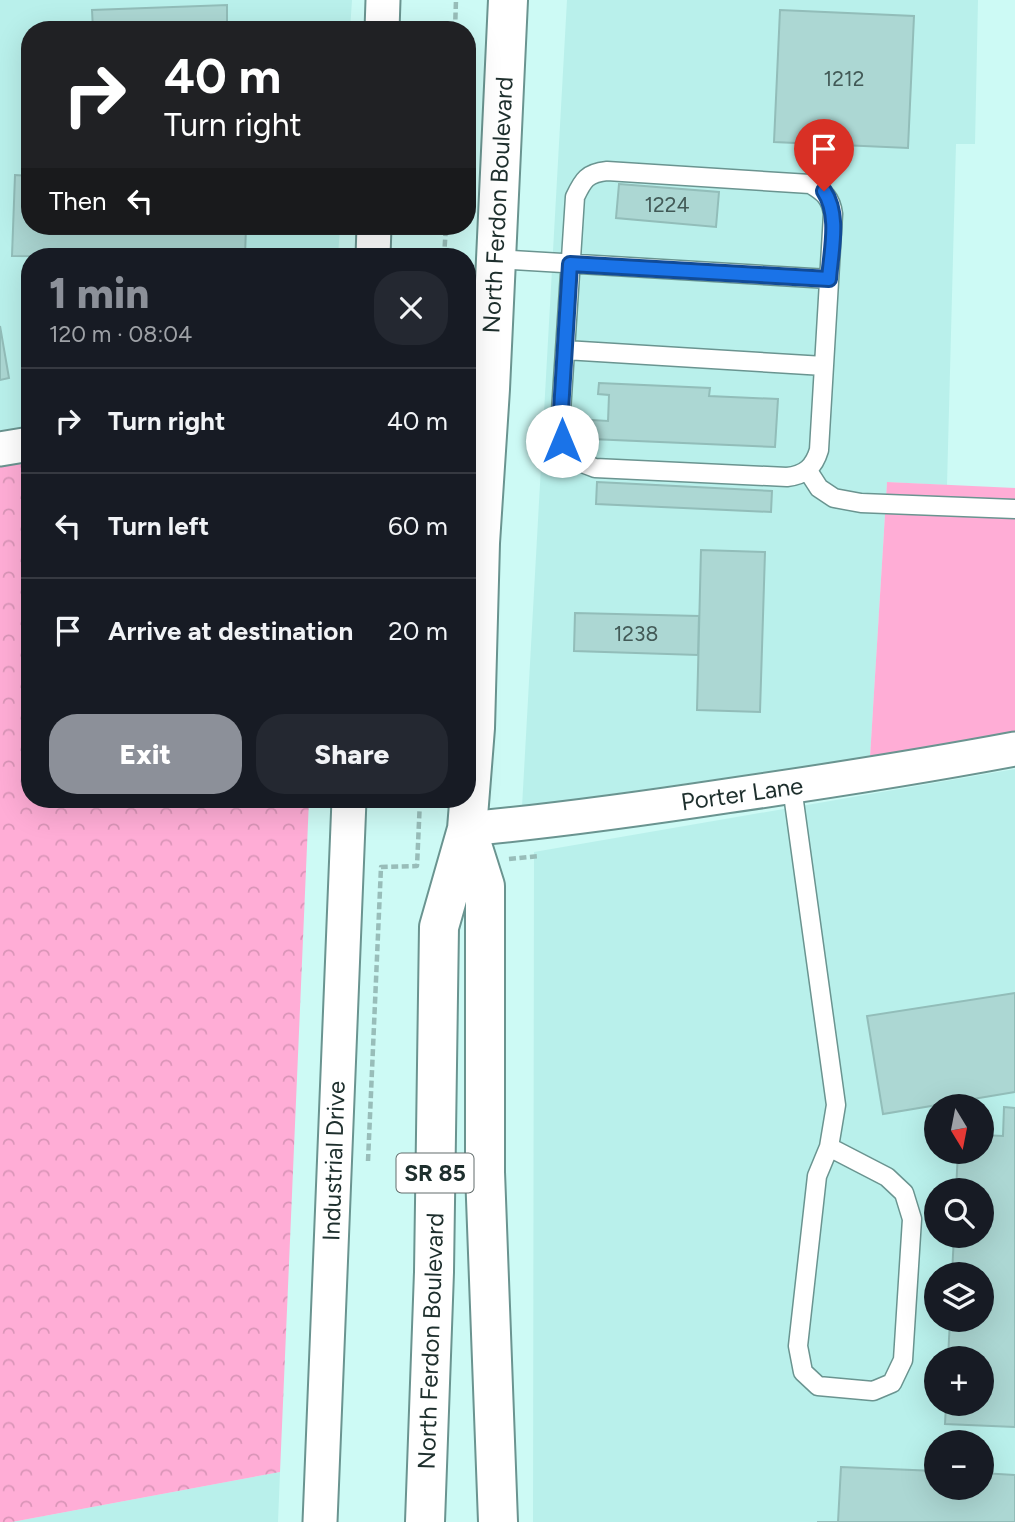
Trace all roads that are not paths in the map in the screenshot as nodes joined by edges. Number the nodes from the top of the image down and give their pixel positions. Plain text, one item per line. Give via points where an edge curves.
1 (383, 0) edge
2 (508, 0) edge
3 (382, 21) edge
4 (496, 259) junction
5 (570, 264) junction
6 (829, 279) junction
7 (565, 350) junction
8 (824, 366) junction
9 (21, 446) edge
10 (0, 449) edge
11 (807, 471) junction
12 (1015, 509) edge
13 (476, 690) edge
14 (1015, 749) edge
15 (792, 787) junction
16 (349, 808) edge
17 (469, 808) edge
18 (467, 828) junction
19 (829, 1147) junction
20 (308, 1522) edge
21 (320, 1522) edge
22 (425, 1522) edge
23 (498, 1522) edge

1 - 3 street
2 - 4 main road, North Ferdon Boulevard / SR 85
4 - 5 lane
4 - 13 main road, North Ferdon Boulevard / SR 85
5 - 6 lane
5 - 6 lane via 575,197 582,183 593,173 620,172 810,184 824,191 833,214
5 - 7 lane
6 - 8 lane
7 - 8 lane
7 - 11 lane via 562,441 582,463 595,468 787,477
8 - 11 lane via 819,450
9 - 10 street
11 - 12 lane via 819,488 834,498 861,503
14 - 15 street, Porter Lane
15 - 18 street, Porter Lane
15 - 19 lane via 836,1105
16 - 21 street, Industrial Drive
17 - 18 main road, North Ferdon Boulevard / SR 85
18 - 22 main road, North Ferdon Boulevard / SR 85 via 439,927
18 - 23 main road, North Ferdon Boulevard / SR 85 via 485,886 485,1172
19 - 19 lane via 817,1176 798,1346 803,1372 818,1386 873,1391 892,1383 903,1360 912,1219 904,1193 887,1177
20 - 21 lane

